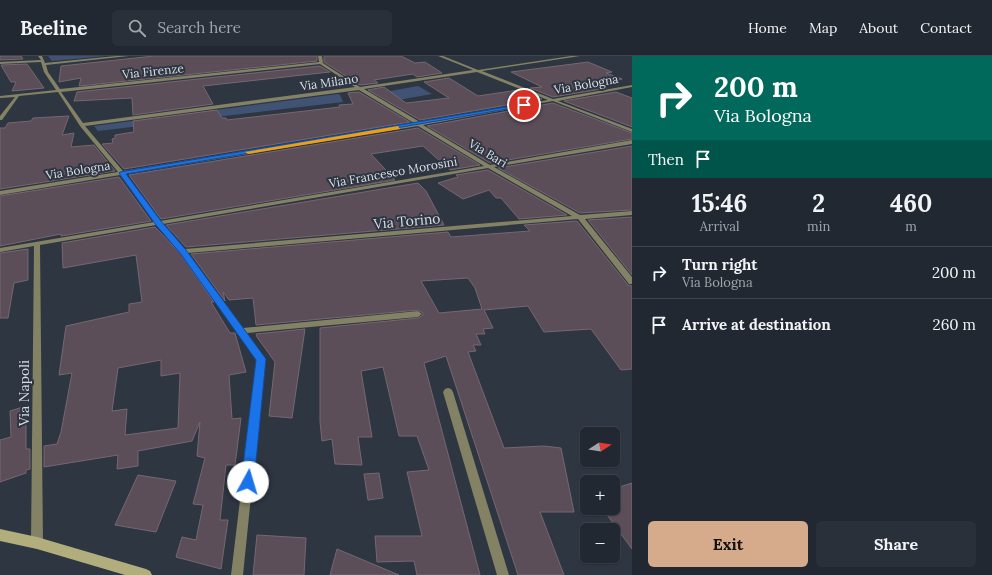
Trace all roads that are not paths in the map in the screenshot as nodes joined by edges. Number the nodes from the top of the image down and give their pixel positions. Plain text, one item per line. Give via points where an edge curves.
1 (40, 56) edge
2 (127, 56) edge
3 (320, 56) edge
4 (440, 56) edge
5 (578, 56) edge
6 (0, 63) edge
7 (44, 63) junction
8 (321, 63) junction
9 (478, 70) junction
10 (632, 86) edge
11 (361, 88) junction
12 (58, 91) junction
13 (18, 95) junction
14 (0, 97) edge
15 (553, 100) junction
16 (0, 119) edge
17 (419, 124) junction
18 (82, 125) junction
19 (632, 131) edge
20 (632, 142) edge
21 (490, 167) junction
22 (122, 173) junction
23 (0, 194) edge
24 (632, 213) edge
25 (582, 218) junction
26 (158, 223) junction
27 (37, 244) junction
28 (0, 250) edge
29 (183, 251) junction
30 (632, 282) edge
31 (418, 314) dead end
32 (241, 331) junction
33 (448, 392) dead end
34 (0, 534) edge
35 (37, 542) junction
36 (146, 575) edge
37 (237, 575) edge
38 (503, 575) edge

1 - 7 street
2 - 7 street
3 - 8 street
4 - 9 street
5 - 9 street, Via Milano
6 - 7 street
7 - 12 street via 46,72
8 - 11 street, Via Bari
8 - 12 street, Via Firenze
9 - 11 street, Via Milano
9 - 15 street
10 - 15 street, Via Bologna
11 - 17 street, Via Bari
11 - 18 street, Via Milano
12 - 13 street, Via Firenze
12 - 18 street
13 - 14 street, Via Firenze
13 - 16 street
15 - 17 street, Via Bologna
15 - 19 street
17 - 21 street, Via Bari
17 - 22 street, Via Bologna
18 - 22 street
20 - 21 street, Via Francesco Morosini
21 - 25 street, Via Bari
21 - 26 street, Via Francesco Morosini
22 - 23 street, Via Bologna
22 - 26 street
24 - 25 street, Via Torino
25 - 29 street, Via Torino
25 - 30 street, Via Bari
26 - 27 street, Via Francesco Morosini
26 - 29 street
27 - 28 street, Via Francesco Morosini
27 - 35 street, Via Napoli
29 - 32 street
31 - 32 street
32 - 37 street via 262,359
33 - 38 street
34 - 35 street
35 - 36 street

